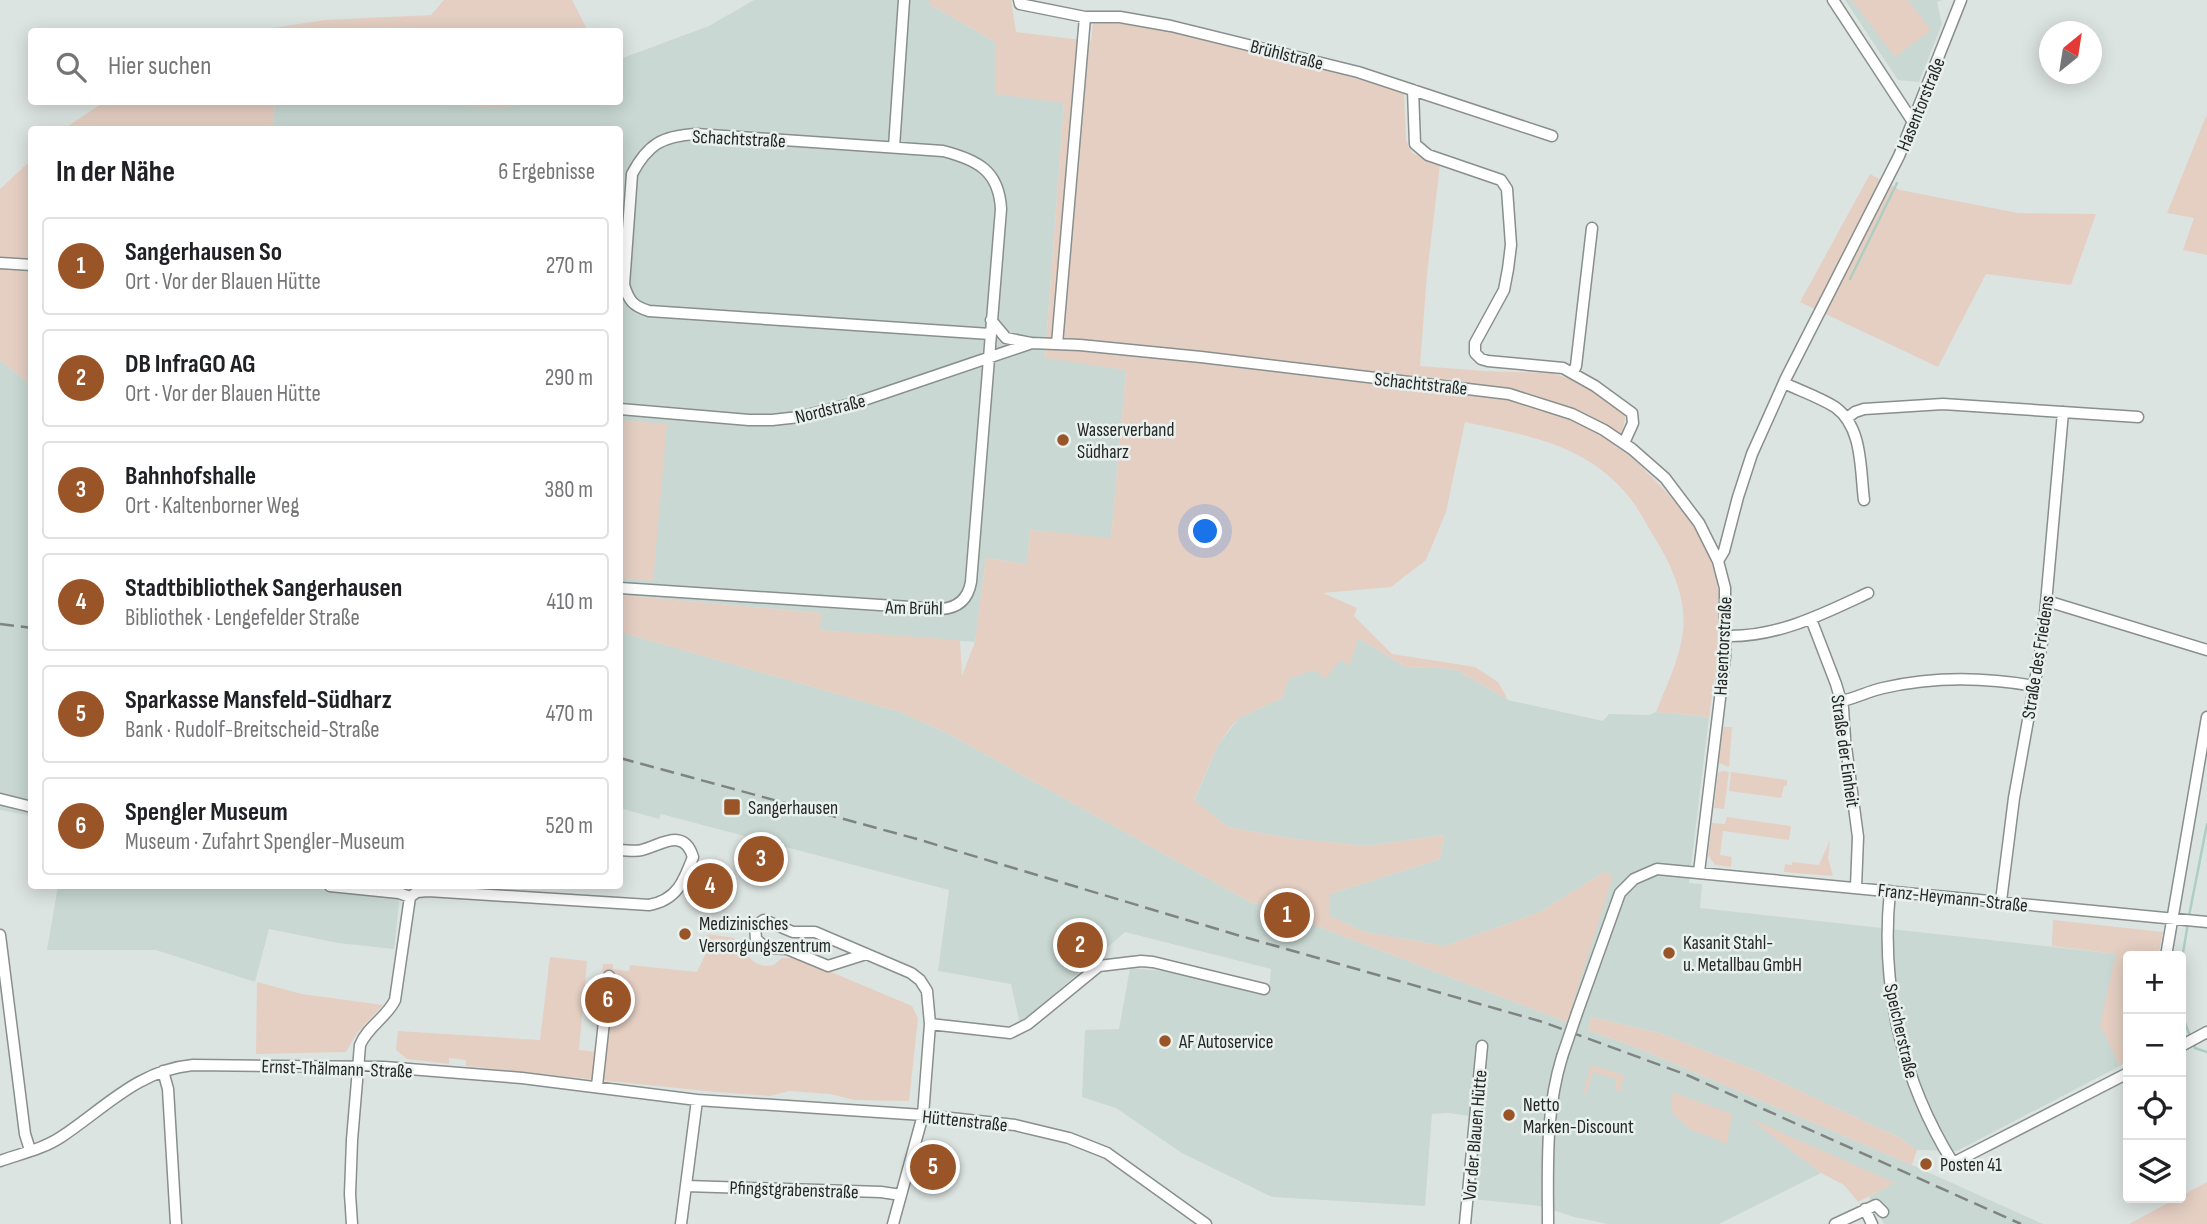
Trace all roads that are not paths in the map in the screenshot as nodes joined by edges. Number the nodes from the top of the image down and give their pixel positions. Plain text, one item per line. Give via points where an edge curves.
1 (904, 0) edge
2 (1019, 0) edge
3 (1833, 0) edge
4 (1961, 0) edge
5 (1085, 17) junction
6 (1413, 90) junction
7 (1913, 122) junction
8 (1552, 136) dead end
9 (894, 148) junction
10 (1592, 228) dead end
11 (0, 263) edge
12 (28, 265) edge
13 (991, 320) junction
14 (990, 334) junction
15 (1031, 343) junction
16 (1057, 344) junction
17 (988, 359) junction
18 (1573, 372) junction
19 (1784, 383) junction
20 (623, 409) edge
21 (2063, 412) junction
22 (2138, 417) dead end
23 (1847, 418) junction
24 (1624, 443) junction
25 (1864, 500) dead end
26 (1718, 561) junction
27 (623, 589) edge
28 (1868, 593) dead end
29 (2047, 601) junction
30 (1811, 619) junction
31 (1727, 636) junction
32 (2207, 650) edge
33 (2035, 686) junction
34 (1842, 701) junction
35 (2207, 717) edge
36 (0, 799) edge
37 (28, 806) edge
38 (623, 850) edge
39 (1699, 872) junction
40 (1856, 887) junction
41 (360, 889) edge
42 (1890, 891) junction
43 (410, 897) junction
44 (2001, 901) junction
45 (2182, 920) junction
46 (2207, 922) edge
47 (0, 935) edge
48 (2168, 951) edge
49 (866, 954) junction
50 (2, 963) edge
51 (610, 976) dead end
52 (1264, 989) dead end
53 (930, 1024) junction
54 (2207, 1032) edge
55 (2188, 1042) edge
56 (1482, 1046) dead end
57 (359, 1066) junction
58 (163, 1071) junction
59 (2123, 1076) edge
60 (597, 1086) junction
61 (697, 1100) junction
62 (923, 1115) junction
63 (30, 1150) junction
64 (0, 1161) edge
65 (686, 1186) junction
66 (901, 1195) junction
67 (1865, 1209) junction
68 (1882, 1212) dead end
69 (176, 1224) edge
70 (352, 1224) edge
71 (681, 1224) edge
72 (893, 1224) edge
73 (1206, 1224) edge
74 (1465, 1224) edge
75 (1548, 1224) edge
76 (1835, 1224) edge
77 (1872, 1224) edge

1 - 9 street
2 - 5 street, Brühlstraße via 1020,4
3 - 7 street
4 - 7 street, Hasentorstraße
5 - 6 street, Brühlstraße via 1120,17 1171,26
5 - 16 street
6 - 8 street, Brühlstraße
6 - 18 street via 1415,144 1428,155 1501,180 1507,189 1511,245 1504,290 1475,343 1475,353 1488,361 1548,365
7 - 19 street, Hasentorstraße
9 - 13 street, Schachtstraße via 964,156 993,177 1001,209
9 - 14 street, Schachtstraße via 696,134 651,146 632,174 624,285 628,299 649,311
10 - 18 street
11 - 12 street
13 - 14 street, Schachtstraße
13 - 15 street, Schachtstraße via 1006,338
14 - 17 street, Schachtstraße
15 - 16 street, Schachtstraße
15 - 17 street, Nordstraße
16 - 24 street, Schachtstraße via 1509,394 1572,414
17 - 20 street, Nordstraße via 799,417 749,419
17 - 27 street, Am Brühl via 971,582 968,595 956,606 900,607
18 - 24 street via 1632,413 1633,423
19 - 23 street
19 - 26 street, Hasentorstraße via 1750,458
21 - 22 street
21 - 23 street via 1943,404 1862,410
21 - 29 street, Straße des Friedens
23 - 25 street via 1855,433
24 - 26 street, Schachtstraße via 1676,491
26 - 31 street, Hasentorstraße via 1725,588
28 - 30 street
29 - 32 street
29 - 33 street, Straße des Friedens
30 - 31 street via 1748,636
30 - 34 street, Straße der Einheit
31 - 39 street, Hasentorstraße
33 - 34 street via 1984,679 1925,680
33 - 44 street, Straße des Friedens
34 - 40 street, Straße der Einheit via 1858,836
35 - 45 street
36 - 37 street
38 - 43 street via 640,851 675,840 691,850 693,858 678,890 649,905 424,891
39 - 40 street, Franz-Heymann-Straße
39 - 75 street, bridge via 1657,869 1639,876 1626,886 1613,908 1552,1090
40 - 42 street, Franz-Heymann-Straße
41 - 43 street
42 - 44 street, Franz-Heymann-Straße
42 - 59 street, Speicherstraße via 1886,937 1894,1016 1916,1091 1953,1163
43 - 57 street via 394,1002 361,1041
44 - 45 street, Franz-Heymann-Straße
45 - 46 street, Franz-Heymann-Straße
45 - 48 street
47 - 50 street
49 - 49 street via 812,932 793,932 764,920 755,929 756,939 764,947 788,949 828,966
49 - 53 street via 920,980 928,993
50 - 63 street
51 - 60 street
52 - 53 street via 1160,963 1127,962 1099,966 1015,1032
53 - 62 street
54 - 55 street
56 - 74 street, Vor der Blauen Hütte
57 - 58 street, Ernst-Thälmann-Straße via 193,1065
57 - 60 street, Ernst-Thälmann-Straße
57 - 70 street via 352,1140
58 - 63 street, Ernst-Thälmann-Straße via 126,1088 58,1139
58 - 69 street
60 - 61 street, Ernst-Thälmann-Straße
61 - 62 street, Hüttenstraße
61 - 65 street
62 - 66 street
62 - 73 street, Hüttenstraße via 1016,1125 1090,1146 1132,1169
63 - 64 street, Ernst-Thälmann-Straße
65 - 66 street, Pfingstgrabenstraße
65 - 71 street
66 - 72 street
67 - 68 street via 1876,1205
67 - 76 street
67 - 77 street

